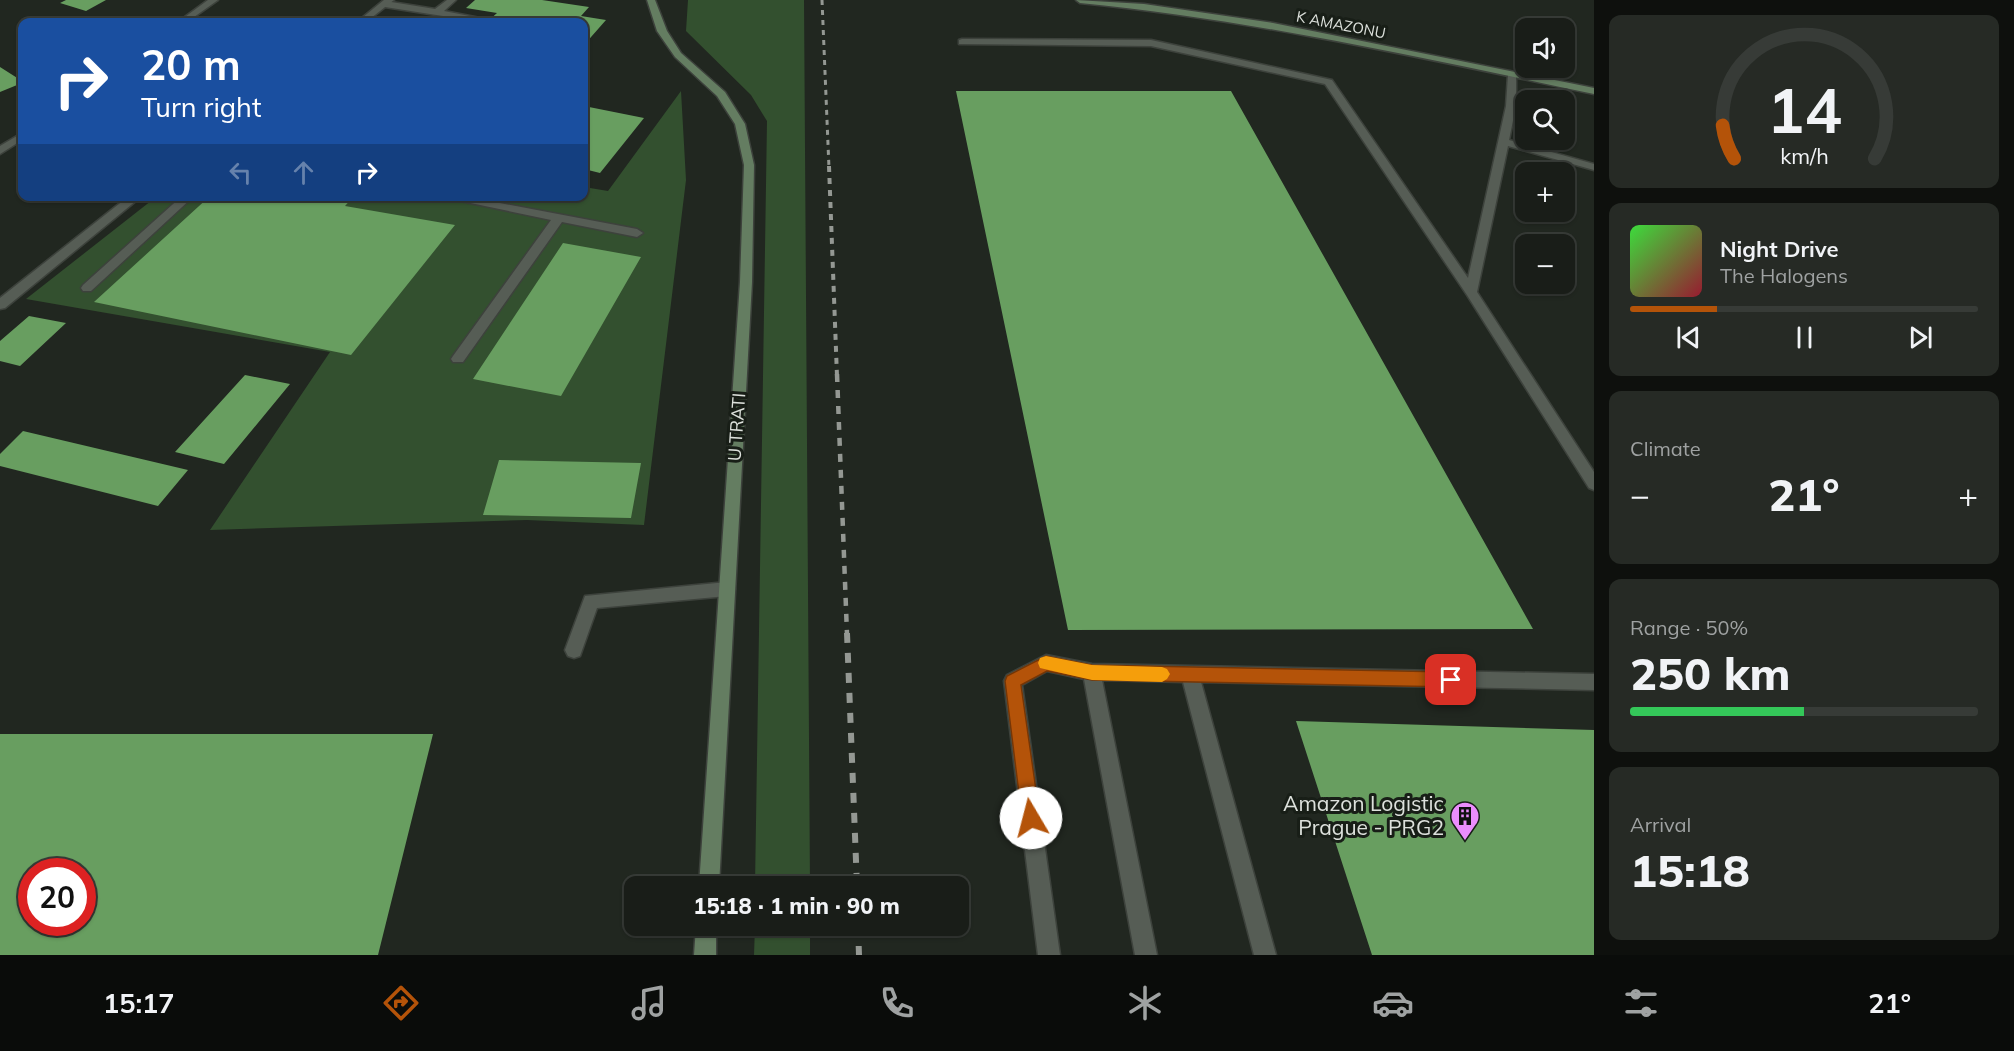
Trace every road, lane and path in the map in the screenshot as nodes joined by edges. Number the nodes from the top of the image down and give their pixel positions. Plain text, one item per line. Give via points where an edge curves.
1 (214, 0) edge
2 (452, 0) edge
3 (651, 0) edge
4 (1080, 0) edge
5 (387, 2) edge
6 (437, 12) junction
7 (188, 18) edge
8 (366, 18) edge
9 (475, 18) dead end
10 (962, 42) dead end
11 (1513, 75) junction
12 (1594, 91) edge
13 (18, 139) edge
14 (1504, 142) junction
15 (0, 152) edge
16 (1594, 167) edge
17 (131, 201) edge
18 (183, 201) edge
19 (467, 201) edge
20 (558, 219) junction
21 (637, 234) dead end
22 (87, 288) dead end
23 (1471, 292) junction
24 (0, 305) edge
25 (458, 359) dead end
26 (1594, 484) edge
27 (727, 589) junction
28 (574, 651) dead end
29 (1092, 672) junction
30 (1190, 675) junction
31 (1594, 682) edge
32 (710, 876) edge
33 (706, 936) edge
34 (705, 955) edge
35 (1049, 955) edge
36 (1146, 955) edge
37 (1265, 955) edge

1 - 7 street
2 - 6 street
3 - 27 street, U TRATI via 662,31 678,55 721,94 740,124 749,165 746,282
4 - 11 street, K AMAZONU via 1224,18
5 - 6 street
5 - 8 street
6 - 9 street
10 - 23 street via 1151,43 1328,82
11 - 12 street, K AMAZONU
11 - 14 street
13 - 15 street
14 - 16 street
14 - 23 street
17 - 24 street
18 - 22 street
19 - 20 street
20 - 21 street
20 - 25 street
23 - 26 street
27 - 28 street via 591,601
27 - 32 street, U TRATI
29 - 30 street
29 - 35 street via 1046,663 1013,681
29 - 36 street
30 - 31 street
30 - 37 street
33 - 34 street

